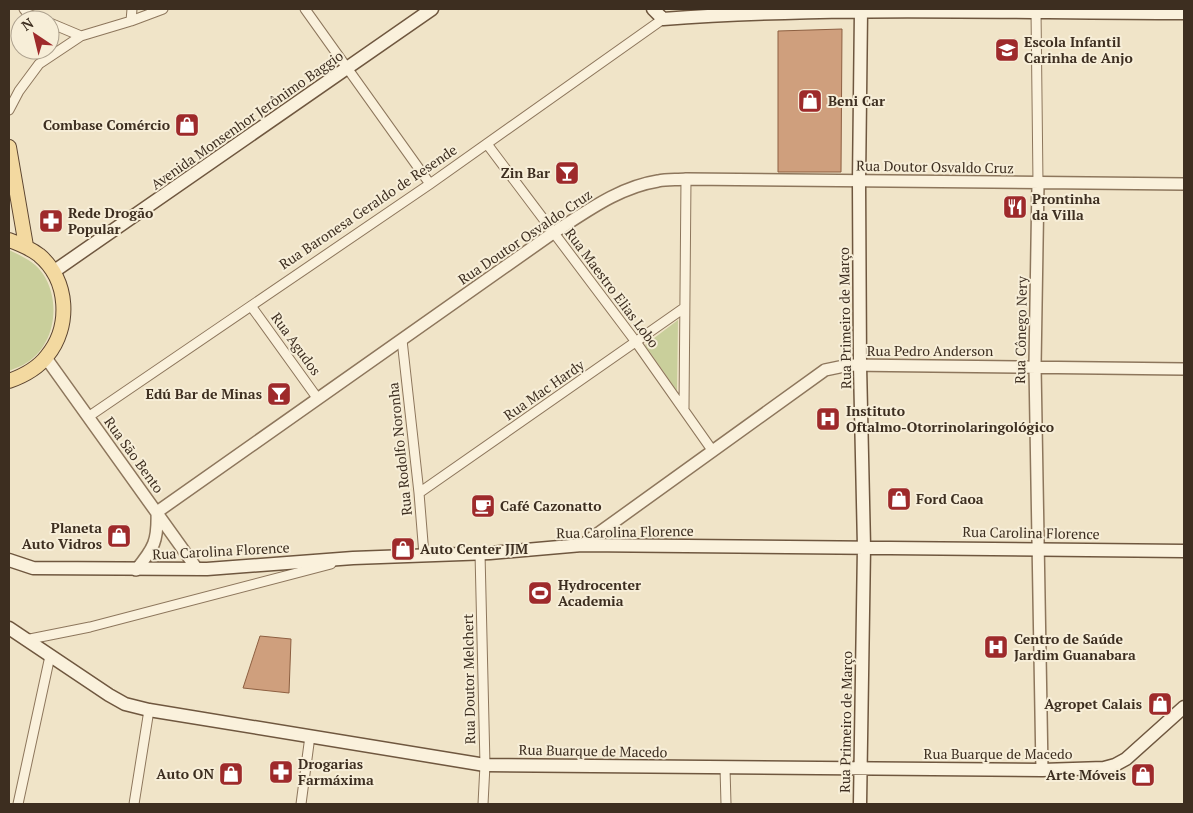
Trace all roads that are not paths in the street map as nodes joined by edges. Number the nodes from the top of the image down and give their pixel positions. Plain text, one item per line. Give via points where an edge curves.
1 (132, 9) edge
2 (163, 9) edge
3 (305, 9) edge
4 (432, 9) edge
5 (653, 9) edge
6 (861, 10) junction
7 (1036, 11) junction
8 (724, 12) edge
9 (1184, 13) edge
10 (663, 19) junction
11 (131, 21) junction
12 (60, 27) edge
13 (81, 36) junction
14 (348, 68) junction
15 (9, 110) edge
16 (487, 144) junction
17 (9, 147) edge
18 (686, 179) junction
19 (859, 182) junction
20 (430, 184) junction
21 (1038, 184) junction
22 (1184, 184) edge
23 (553, 233) junction
24 (9, 240) edge
25 (26, 246) junction
26 (53, 272) junction
27 (251, 306) junction
28 (684, 308) junction
29 (402, 340) junction
30 (636, 342) junction
31 (46, 358) junction
32 (860, 365) junction
33 (1034, 366) junction
34 (1184, 369) edge
35 (9, 381) edge
36 (318, 399) junction
37 (684, 408) junction
38 (88, 417) junction
39 (712, 450) junction
40 (419, 493) junction
41 (157, 512) junction
42 (582, 545) junction
43 (864, 547) junction
44 (1037, 548) junction
45 (1184, 551) edge
46 (480, 553) junction
47 (424, 556) junction
48 (353, 558) junction
49 (9, 560) edge
50 (197, 569) junction
51 (136, 570) junction
52 (9, 628) edge
53 (26, 640) junction
54 (50, 656) junction
55 (1184, 707) edge
56 (149, 710) junction
57 (310, 736) junction
58 (485, 765) junction
59 (725, 768) junction
60 (861, 769) junction
61 (1042, 770) junction
62 (18, 804) edge
63 (134, 804) edge
64 (301, 804) edge
65 (483, 804) edge
66 (726, 804) edge
67 (860, 804) edge

1 - 11 street
2 - 11 street
3 - 14 street
4 - 14 main road, Avenida Monsenhor Jerônimo Baggio
5 - 10 main road
6 - 7 main road
6 - 8 main road
6 - 19 main road, Rua Primeiro de Março
7 - 9 main road
7 - 21 street, Rua Cônego Nery
8 - 10 main road
10 - 16 street, Rua Baronesa Geraldo de Resende
11 - 13 street
12 - 13 street
13 - 15 street via 39,64
14 - 20 street
14 - 26 main road, Avenida Monsenhor Jerônimo Baggio
16 - 20 street, Rua Baronesa Geraldo de Resende
16 - 23 street, Rua Maestro Elias Lobo
17 - 25 main road
18 - 19 street, Rua Doutor Osvaldo Cruz
18 - 23 street, Rua Doutor Osvaldo Cruz via 659,180 635,187 600,203
18 - 28 street
19 - 21 street, Rua Doutor Osvaldo Cruz
19 - 32 main road, Rua Primeiro de Março
20 - 27 street, Rua Baronesa Geraldo de Resende
21 - 22 street, Rua Doutor Osvaldo Cruz
21 - 33 street, Rua Cônego Nery
23 - 29 street, Rua Doutor Osvaldo Cruz
23 - 30 street, Rua Maestro Elias Lobo
24 - 25 main road
25 - 26 main road via 40,256
26 - 31 main road via 64,299 62,329
27 - 36 street, Rua Agudos
27 - 38 street, Rua Baronesa Geraldo de Resende
28 - 30 street, Rua Mac Hardy
28 - 37 street
29 - 36 street, Rua Doutor Osvaldo Cruz
29 - 40 street, Rua Rodolfo Noronha
30 - 37 street, Rua Maestro Elias Lobo
30 - 40 street, Rua Mac Hardy
31 - 35 main road via 24,375
31 - 38 street, Rua São Bento
32 - 33 street, Rua Pedro Anderson
32 - 39 street, Rua Pedro Anderson via 825,370
32 - 43 main road, Rua Primeiro de Março
33 - 34 street, Rua Pedro Anderson
33 - 44 street, Rua Cônego Nery
36 - 41 street, Rua Doutor Osvaldo Cruz
37 - 39 street, Rua Maestro Elias Lobo
38 - 41 street, Rua São Bento
39 - 42 street, Rua Pedro Anderson
40 - 47 street, Rua Rodolfo Noronha
41 - 50 street, Rua São Bento
41 - 51 street via 158,532 152,550
42 - 43 main road, Rua Carolina Florence
42 - 46 main road, Rua Carolina Florence
43 - 44 main road, Rua Carolina Florence
43 - 60 main road, Rua Primeiro de Março
44 - 45 main road, Rua Carolina Florence
44 - 61 street, Rua Cônego Nery
46 - 47 main road, Rua Carolina Florence
46 - 58 street, Rua Doutor Melchert
47 - 48 main road, Rua Carolina Florence
48 - 50 main road, Rua Carolina Florence
48 - 53 street via 90,627
49 - 51 main road, Rua Carolina Florence via 33,568
50 - 51 main road, Rua Carolina Florence
52 - 53 main road, Rua Buarque de Macedo
53 - 54 main road, Rua Buarque de Macedo
54 - 56 main road, Rua Buarque de Macedo via 108,695 125,704
54 - 62 street
55 - 61 main road, Rua Buarque de Macedo via 1115,765
56 - 57 main road, Rua Buarque de Macedo
56 - 63 street
57 - 58 main road, Rua Buarque de Macedo
57 - 64 street
58 - 59 main road, Rua Buarque de Macedo
58 - 65 street, Rua Doutor Melchert
59 - 60 main road, Rua Buarque de Macedo
59 - 66 street
60 - 61 main road, Rua Buarque de Macedo
60 - 67 main road, Rua Primeiro de Março

